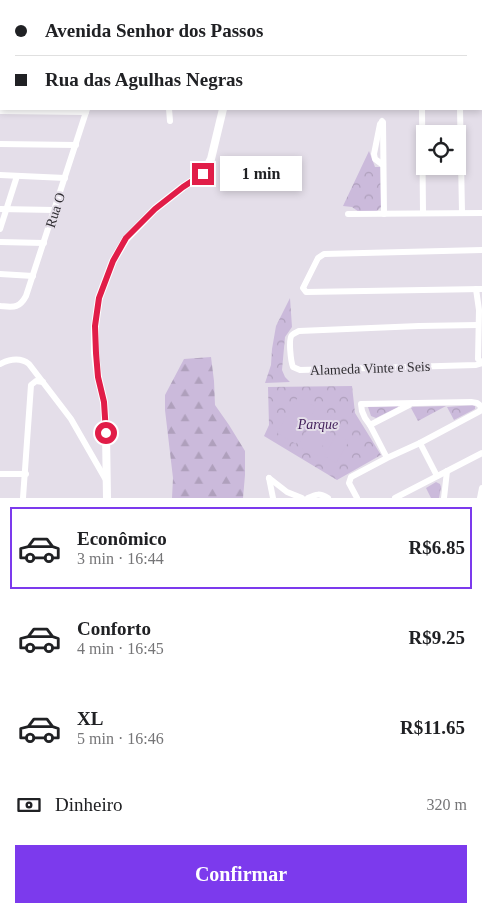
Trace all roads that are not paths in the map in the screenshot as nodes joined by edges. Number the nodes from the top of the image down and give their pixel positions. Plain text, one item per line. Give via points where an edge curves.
1 (86, 110) edge
2 (170, 110) edge
3 (223, 110) edge
4 (422, 110) edge
5 (460, 110) edge
6 (0, 111) edge
7 (170, 121) dead end
8 (0, 144) edge
9 (76, 145) junction
10 (383, 165) junction
11 (0, 175) edge
12 (18, 176) junction
13 (65, 178) junction
14 (3, 209) edge
15 (54, 210) junction
16 (462, 212) junction
17 (482, 212) edge
18 (423, 213) junction
19 (348, 214) dead end
20 (384, 214) junction
21 (0, 229) edge
22 (0, 242) edge
23 (44, 243) junction
24 (482, 250) edge
25 (0, 274) edge
26 (33, 276) junction
27 (479, 289) edge
28 (0, 306) edge
29 (480, 312) edge
30 (480, 324) edge
31 (482, 332) edge
32 (480, 351) edge
33 (482, 363) edge
34 (0, 364) edge
35 (43, 382) junction
36 (410, 404) junction
37 (370, 424) junction
38 (420, 443) junction
39 (482, 454) edge
40 (387, 458) junction
41 (447, 471) junction
42 (0, 474) edge
43 (26, 474) junction
44 (437, 476) junction
45 (106, 480) junction
46 (482, 490) edge
47 (288, 492) junction
48 (23, 498) edge
49 (107, 498) edge
50 (273, 498) edge
51 (293, 498) edge
52 (302, 498) edge
53 (308, 498) edge
54 (328, 498) edge
55 (357, 498) edge
56 (395, 498) edge
57 (444, 498) edge
58 (480, 498) edge

1 - 6 street
1 - 9 street, Rua O
2 - 7 street
3 - 45 street via 211,159 203,174 155,209 126,238 99,298 96,353 104,402
4 - 18 street
5 - 16 street
8 - 9 street
9 - 13 street, Rua O
10 - 10 street via 383,122 382,121 374,154
10 - 20 street
11 - 12 street
12 - 13 street
12 - 14 street
13 - 15 street, Rua O
14 - 15 street
14 - 21 street
15 - 23 street, Rua O
16 - 17 street
16 - 18 street
18 - 20 street
19 - 20 street
22 - 23 street
23 - 26 street, Rua O
24 - 27 street via 324,254 318,258 303,288 306,292
25 - 26 street
26 - 28 street, Rua O via 22,303 16,307
27 - 29 street
29 - 30 street
30 - 31 street
30 - 32 street
30 - 33 street, Alameda Vinte e Seis via 299,331 290,338 291,362 300,370
32 - 33 street via 478,358
34 - 35 street via 24,359
35 - 43 street via 36,381 31,385
35 - 45 street via 71,419
36 - 37 street
36 - 37 street via 362,404 362,411
36 - 38 street via 477,403 481,406 480,411
37 - 40 street
38 - 40 street
38 - 44 street
39 - 41 street
40 - 55 street via 351,478 349,483
41 - 44 street
41 - 57 street
42 - 43 street
43 - 48 street
44 - 56 street
45 - 49 street
46 - 58 street
47 - 50 street via 270,478
47 - 51 street
47 - 52 street
53 - 54 street via 316,494

